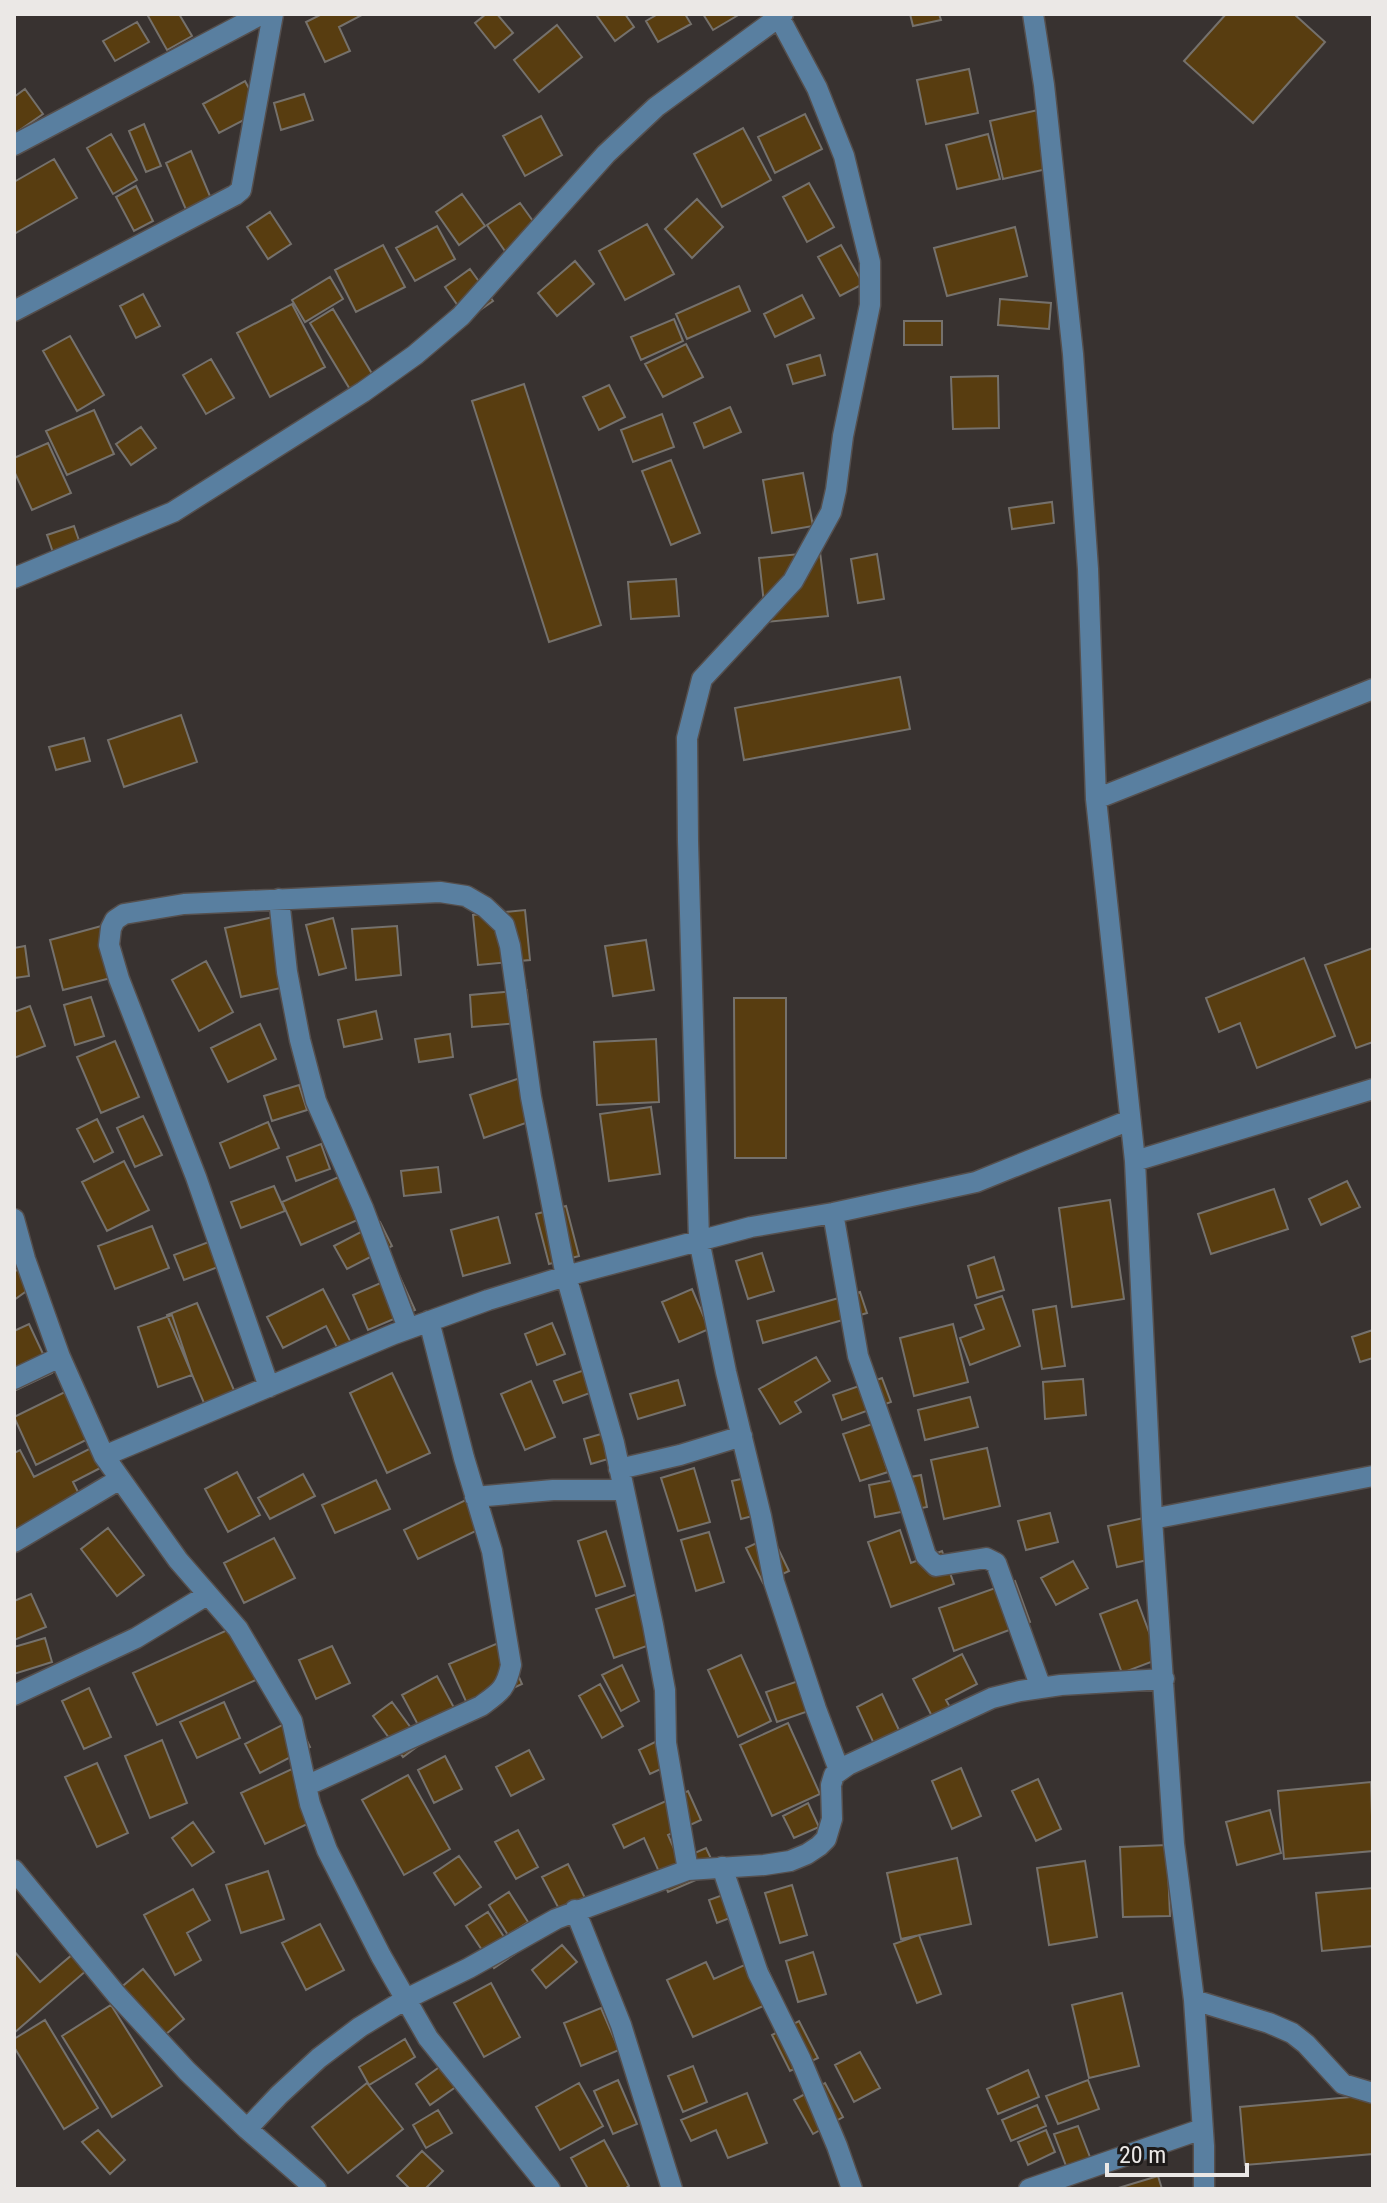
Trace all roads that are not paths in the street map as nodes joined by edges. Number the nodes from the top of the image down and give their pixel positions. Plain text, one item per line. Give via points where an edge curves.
1 (262, 14) edge
2 (273, 14) edge
3 (1033, 14) edge
4 (781, 15) edge
5 (14, 145) edge
6 (14, 311) edge
7 (14, 578) edge
8 (1373, 689) edge
9 (1096, 799) junction
10 (279, 899) junction
11 (1373, 1089) edge
12 (1130, 1120) junction
13 (1135, 1161) junction
14 (833, 1213) junction
15 (14, 1219) edge
16 (699, 1240) junction
17 (566, 1276) junction
18 (429, 1321) junction
19 (408, 1328) junction
20 (60, 1357) junction
21 (14, 1379) edge
22 (269, 1387) junction
23 (742, 1436) junction
24 (104, 1456) junction
25 (1373, 1476) edge
26 (120, 1479) junction
27 (621, 1480) junction
28 (475, 1497) junction
29 (1152, 1519) junction
30 (14, 1542) edge
31 (207, 1595) junction
32 (1164, 1679) junction
33 (1041, 1688) junction
34 (14, 1695) edge
35 (839, 1770) junction
36 (306, 1786) junction
37 (722, 1867) junction
38 (14, 1870) edge
39 (688, 1870) junction
40 (575, 1910) junction
41 (406, 1999) junction
42 (1194, 2000) junction
43 (1373, 2093) edge
44 (247, 2129) junction
45 (1202, 2129) junction
46 (316, 2189) edge
47 (550, 2189) edge
48 (672, 2189) edge
49 (852, 2189) edge
50 (1029, 2189) edge
51 (1204, 2189) edge

1 - 5 street
2 - 6 street via 241,190
3 - 9 street via 1073,354
4 - 7 street via 656,107 606,154 461,316 415,355 173,512
4 - 16 street via 844,156 870,262 870,305 831,512 793,581 702,679 687,738
8 - 9 street
9 - 12 street
10 - 17 street via 440,892 466,896 504,925
10 - 19 street via 289,985 316,1101
10 - 22 street via 184,904 124,914 113,923 109,940
11 - 13 street
12 - 13 street
12 - 14 street via 976,1182
13 - 29 street
14 - 16 street
14 - 33 street via 858,1356 926,1556 936,1566 986,1558 996,1563
15 - 20 street
16 - 17 street
16 - 23 street
17 - 18 street
17 - 27 street
18 - 19 street
18 - 28 street
19 - 22 street
20 - 21 street
20 - 24 street
22 - 24 street
23 - 27 street
23 - 35 street via 774,1582
24 - 26 street
25 - 29 street
26 - 30 street
26 - 31 street
27 - 28 street
27 - 39 street via 665,1690 666,1743
28 - 36 street via 494,1565 511,1665 508,1682 481,1706
29 - 32 street
31 - 34 street via 136,1638
31 - 36 street via 238,1629 292,1721
32 - 33 street
32 - 42 street via 1174,1844
33 - 35 street via 992,1698
35 - 37 street via 831,1785 832,1819 819,1846 790,1861
36 - 41 street via 327,1850
37 - 39 street
37 - 49 street via 758,1973 801,2060
38 - 44 street via 116,1994
39 - 40 street
40 - 41 street
40 - 48 street via 621,2025
41 - 44 street via 319,2058
41 - 47 street via 428,2038
42 - 43 street via 1292,2033 1343,2084
42 - 45 street
44 - 46 street
45 - 50 street
45 - 51 street

